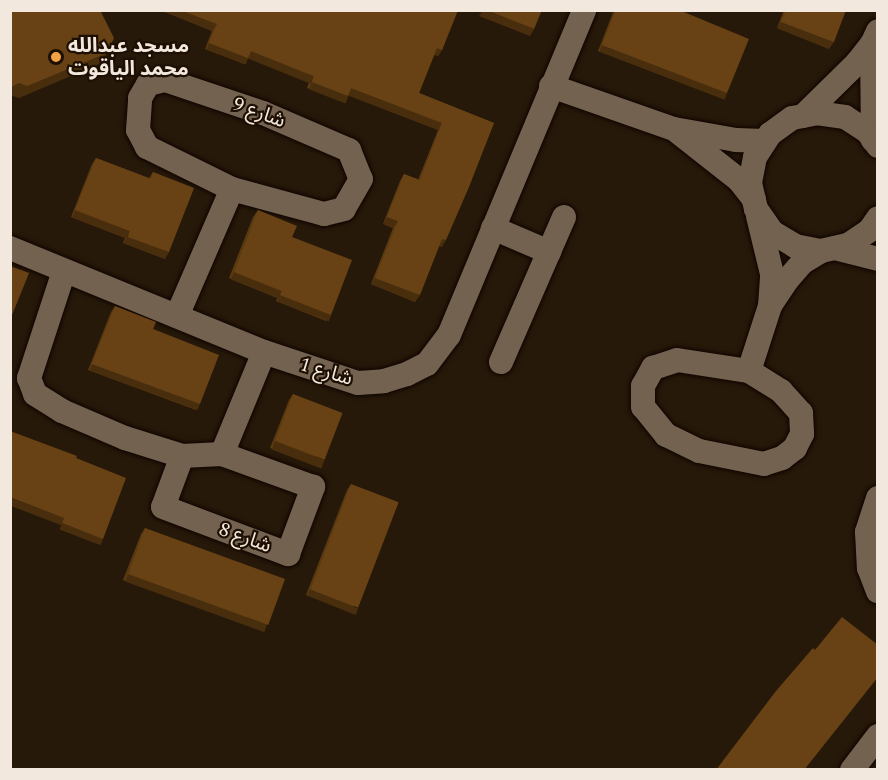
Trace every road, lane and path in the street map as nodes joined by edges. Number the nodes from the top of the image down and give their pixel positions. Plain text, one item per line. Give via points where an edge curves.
1 (584, 10) edge
2 (875, 37) edge
3 (550, 87) junction
4 (803, 116) junction
5 (674, 129) junction
6 (765, 141) junction
7 (875, 143) edge
8 (232, 189) junction
9 (755, 204) junction
10 (564, 217) dead end
11 (878, 218) edge
12 (493, 228) junction
13 (10, 248) edge
14 (828, 249) junction
15 (549, 252) junction
16 (878, 259) edge
17 (64, 271) junction
18 (770, 306) junction
19 (177, 316) junction
20 (264, 352) junction
21 (501, 362) dead end
22 (749, 371) junction
23 (222, 454) junction
24 (182, 456) junction
25 (878, 498) edge
26 (878, 591) edge
27 (878, 736) edge
28 (852, 770) edge

1 - 3 street, شارع 1
2 - 4 street via 857,63
2 - 7 street
3 - 5 street
3 - 12 street, شارع 1
4 - 6 street via 792,118
4 - 7 street via 818,113 845,117 868,132
5 - 6 street
5 - 9 street via 739,180
6 - 9 street via 755,157 750,183
8 - 8 street, شارع 9 via 147,147 138,130 140,98 148,84 165,80 262,113 350,150 361,179 344,209 324,214
8 - 19 street
9 - 14 street via 772,232 795,246
9 - 18 street via 772,274
10 - 15 street
11 - 14 street via 870,230 848,245
12 - 15 street
12 - 20 street, شارع 1 via 449,335 427,364 384,381 358,383
13 - 17 street, شارع 1
14 - 16 street
14 - 18 street via 803,262
15 - 21 street
17 - 19 street, شارع 1
17 - 24 street, شارع 8 via 29,378 35,394 114,434
18 - 22 street
19 - 20 street, شارع 1
20 - 23 street
22 - 22 street via 677,360 653,368 643,386 643,407 666,435 699,451 764,464 783,458 795,448 802,434 801,413 781,392
23 - 24 street, شارع 8
23 - 24 street, شارع 8 via 313,487 288,554 163,507
25 - 26 street via 867,532 869,568
27 - 28 street

